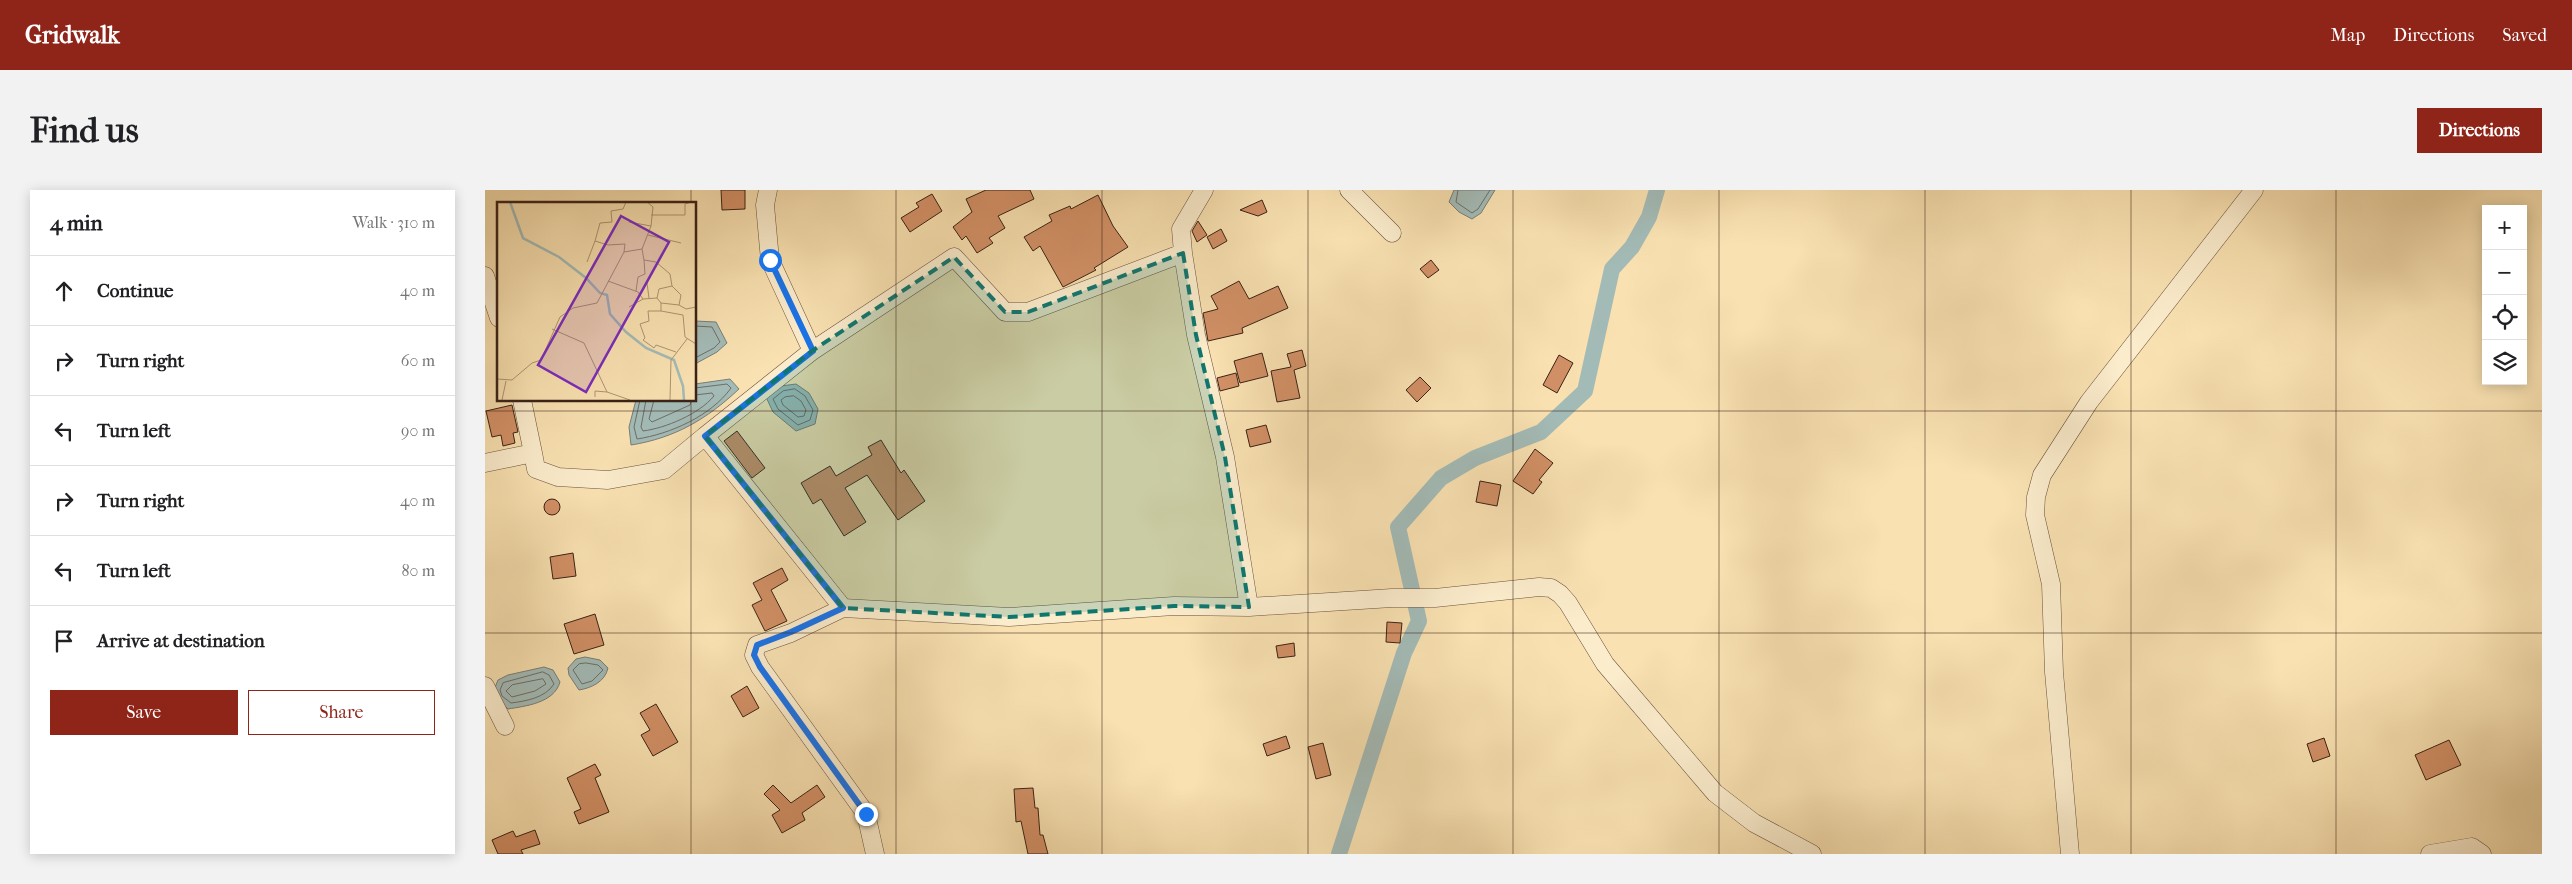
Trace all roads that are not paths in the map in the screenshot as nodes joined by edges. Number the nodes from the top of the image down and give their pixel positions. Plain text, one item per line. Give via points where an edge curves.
1 (768, 190) edge
2 (1204, 190) edge
3 (1349, 190) edge
4 (2254, 190) edge
5 (1392, 233) dead end
6 (1183, 253) junction
7 (485, 276) edge
8 (497, 312) edge
9 (813, 351) junction
10 (522, 401) edge
11 (705, 436) junction
12 (533, 452) junction
13 (485, 463) edge
14 (1249, 607) junction
15 (843, 608) junction
16 (485, 686) edge
17 (505, 726) dead end
18 (875, 854) edge
19 (1812, 854) edge
20 (2070, 854) edge
21 (2430, 854) edge
22 (2482, 854) edge

1 - 9 street via 765,205 770,260
2 - 6 street via 1181,228
3 - 5 street
4 - 20 street via 2089,402 2042,474 2035,515 2051,584 2055,681
6 - 9 street via 1027,312 1005,312 954,257
6 - 14 street via 1196,335 1225,457
7 - 8 street
9 - 11 street
10 - 12 street
11 - 12 street via 664,470 608,480 557,477 536,469
11 - 15 street
12 - 13 street
14 - 15 street via 1174,606 1009,617
14 - 19 street via 1435,598 1539,586 1551,588 1560,594 1586,629 1605,664 1715,793 1754,823
15 - 18 street via 757,645 754,655 866,814
16 - 17 street
21 - 22 street via 2472,846

